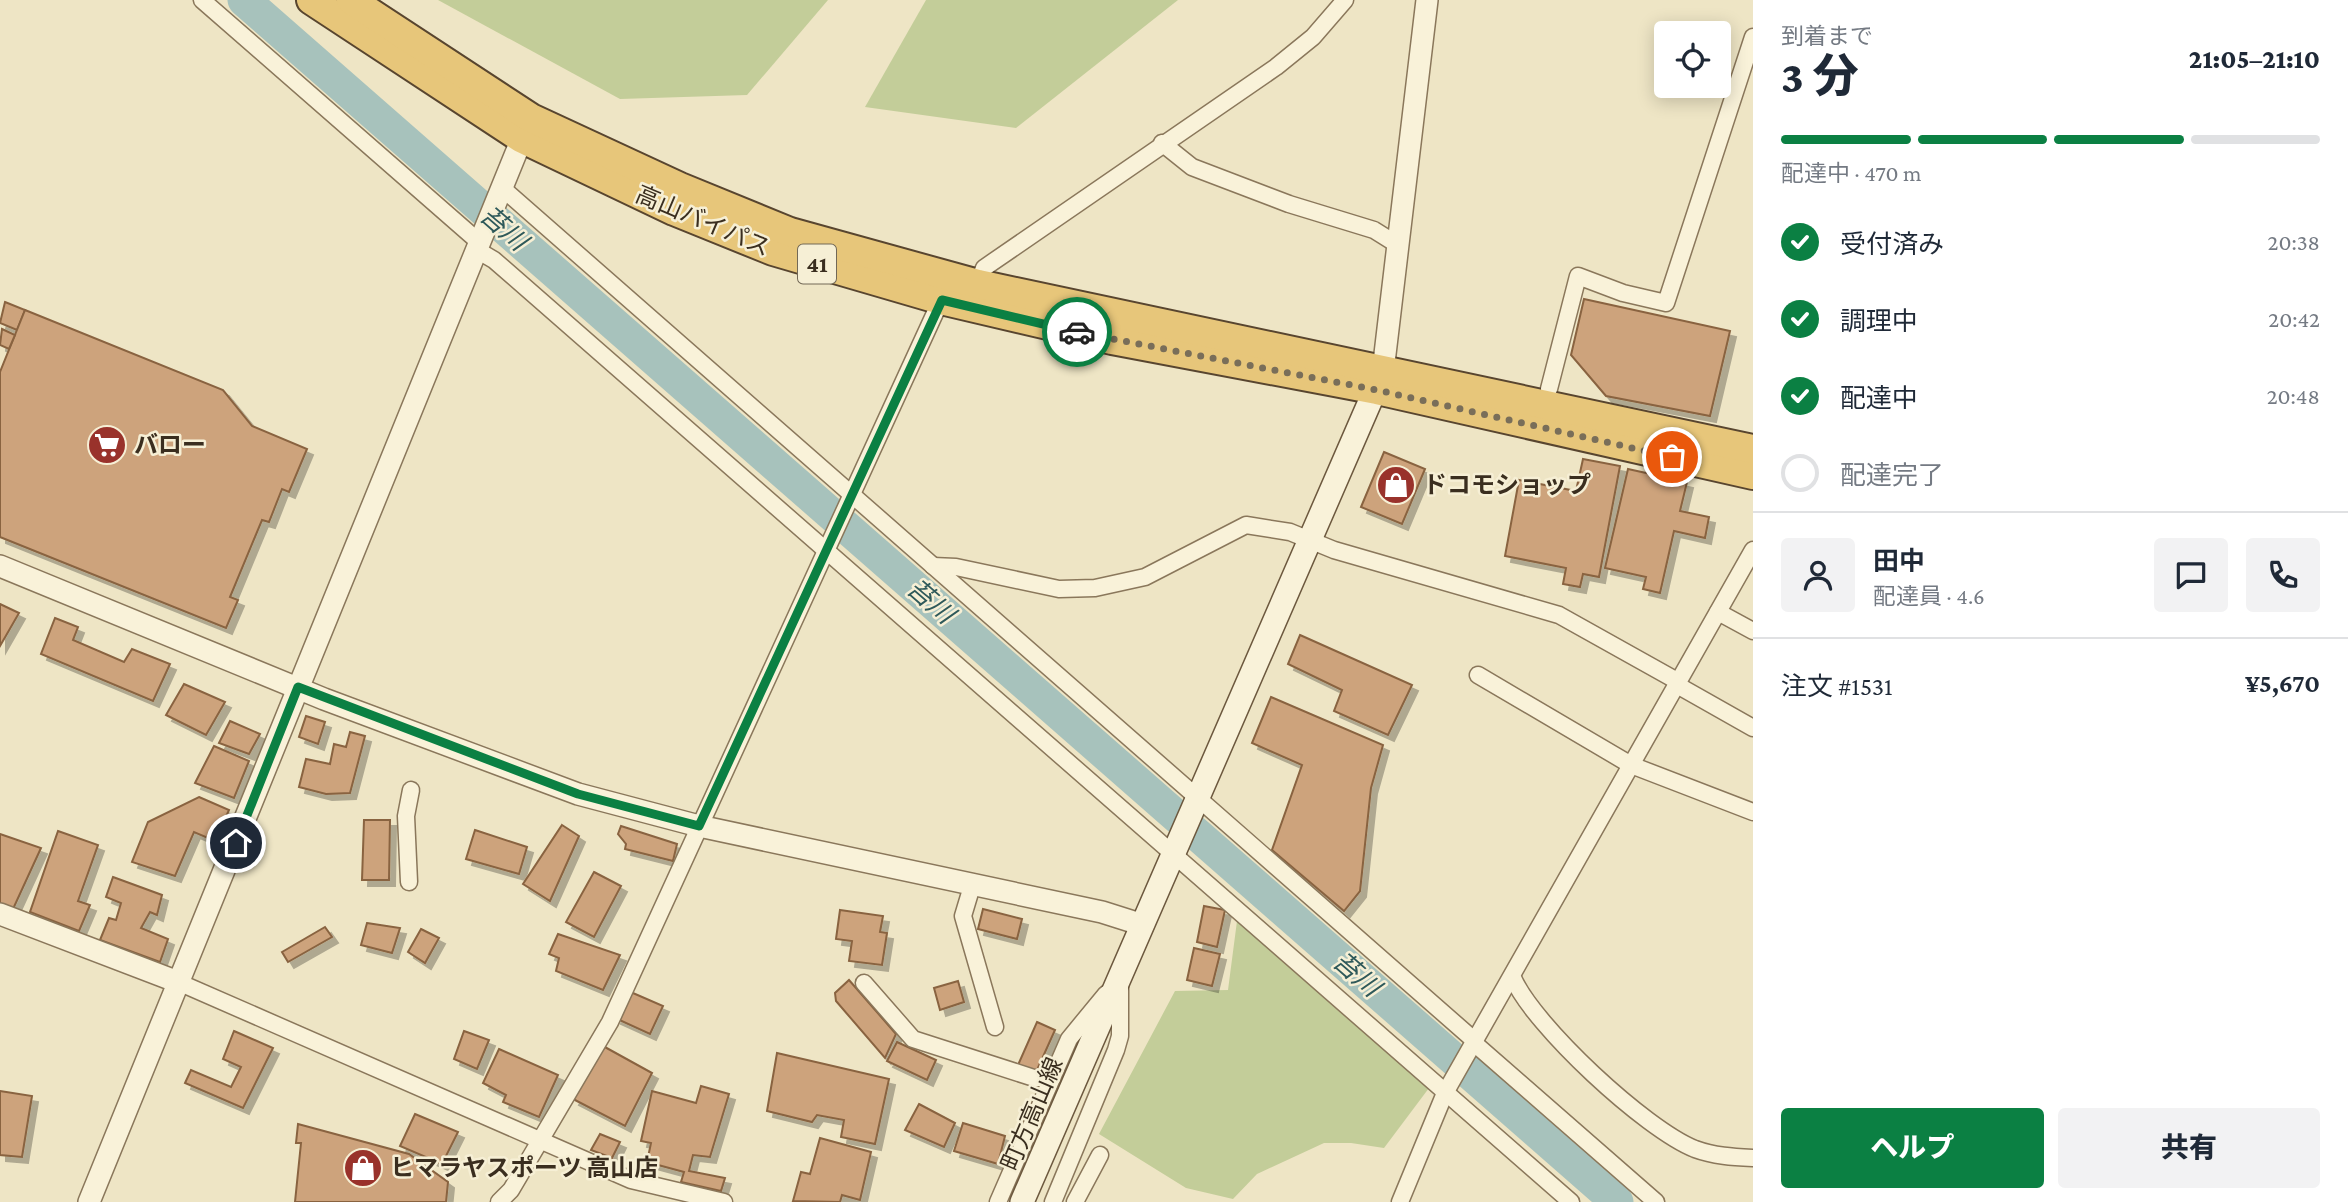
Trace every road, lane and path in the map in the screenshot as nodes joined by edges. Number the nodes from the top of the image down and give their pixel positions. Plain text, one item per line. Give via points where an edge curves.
1 (202, 0) edge
2 (311, 0) edge
3 (351, 0) edge
4 (1345, 0) edge
5 (1427, 0) edge
6 (1753, 37) edge
7 (1750, 59) edge
8 (526, 128) junction
9 (1162, 143) junction
10 (501, 190) junction
11 (478, 243) junction
12 (1398, 245) junction
13 (978, 284) junction
14 (942, 300) junction
15 (1380, 380) junction
16 (1549, 389) dead end
17 (1753, 449) edge
18 (1753, 475) edge
19 (851, 497) junction
20 (1311, 539) junction
21 (828, 547) junction
22 (1753, 550) edge
23 (0, 566) edge
24 (933, 566) junction
25 (1718, 612) junction
26 (1753, 631) edge
27 (1478, 675) dead end
28 (1678, 684) junction
29 (298, 687) junction
30 (1753, 728) edge
31 (1631, 765) junction
32 (411, 790) dead end
33 (1197, 801) junction
34 (1753, 812) edge
35 (699, 826) junction
36 (1175, 852) junction
37 (409, 882) dead end
38 (972, 886) junction
39 (0, 914) edge
40 (1143, 925) junction
41 (1120, 977) junction
42 (1513, 978) junction
43 (178, 982) junction
44 (864, 983) dead end
45 (995, 1027) dead end
46 (1474, 1044) junction
47 (1052, 1078) junction
48 (1447, 1090) junction
49 (539, 1140) junction
50 (1100, 1155) dead end
51 (1753, 1158) edge
52 (89, 1202) edge
53 (499, 1202) edge
54 (724, 1202) edge
55 (998, 1202) edge
56 (1022, 1202) edge
57 (1053, 1202) edge
58 (1075, 1202) edge
59 (1400, 1202) edge
60 (1571, 1202) edge
61 (1657, 1202) edge

1 - 11 street
2 - 8 highway, 高山バイパス / 41
3 - 8 highway, 高山バイパス / 41
4 - 9 street via 1313,37 1276,67
5 - 12 street
6 - 7 street
7 - 16 street via 1667,303 1578,276
8 - 10 street
8 - 13 highway, 高山バイパス / 41 via 760,221
8 - 14 highway, 高山バイパス / 41 via 674,211 773,251
9 - 12 street via 1192,167 1374,230
9 - 13 street via 984,268
10 - 11 street
10 - 19 street
11 - 21 street
11 - 29 street
12 - 15 street
13 - 15 highway, 高山バイパス / 41
14 - 15 highway, 高山バイパス / 41 via 1112,340
14 - 19 street
15 - 17 highway, 高山バイパス / 41
15 - 18 highway, 高山バイパス / 41
15 - 20 main road
19 - 21 street
19 - 24 street
20 - 24 street via 1246,525 1145,577 1086,589 1059,589
20 - 28 street via 1334,550 1559,615
20 - 33 main road
21 - 35 street
21 - 36 street
22 - 25 street
23 - 29 street
24 - 33 street
25 - 26 street
25 - 28 street
27 - 31 street
28 - 30 street
28 - 31 street
29 - 35 street via 578,794
29 - 43 street
31 - 34 street
31 - 42 street
32 - 37 street
33 - 36 main road
33 - 46 street
35 - 38 street
35 - 49 street via 610,1022
36 - 40 main road, 町方高山線
36 - 48 street
38 - 40 street via 1102,912
38 - 45 street via 963,916
39 - 43 street
40 - 41 main road, 町方高山線
41 - 47 street via 1069,1039
41 - 56 main road, 町方高山線
41 - 57 street via 1116,1050
42 - 46 street
42 - 51 street via 1520,995 1599,1079 1670,1135 1711,1153
43 - 49 street
43 - 52 street
44 - 47 street via 913,1039 1034,1078
46 - 48 street
46 - 61 street
47 - 55 street
48 - 59 street
48 - 60 street
49 - 53 street via 511,1190
49 - 54 street via 631,1180
50 - 58 street

